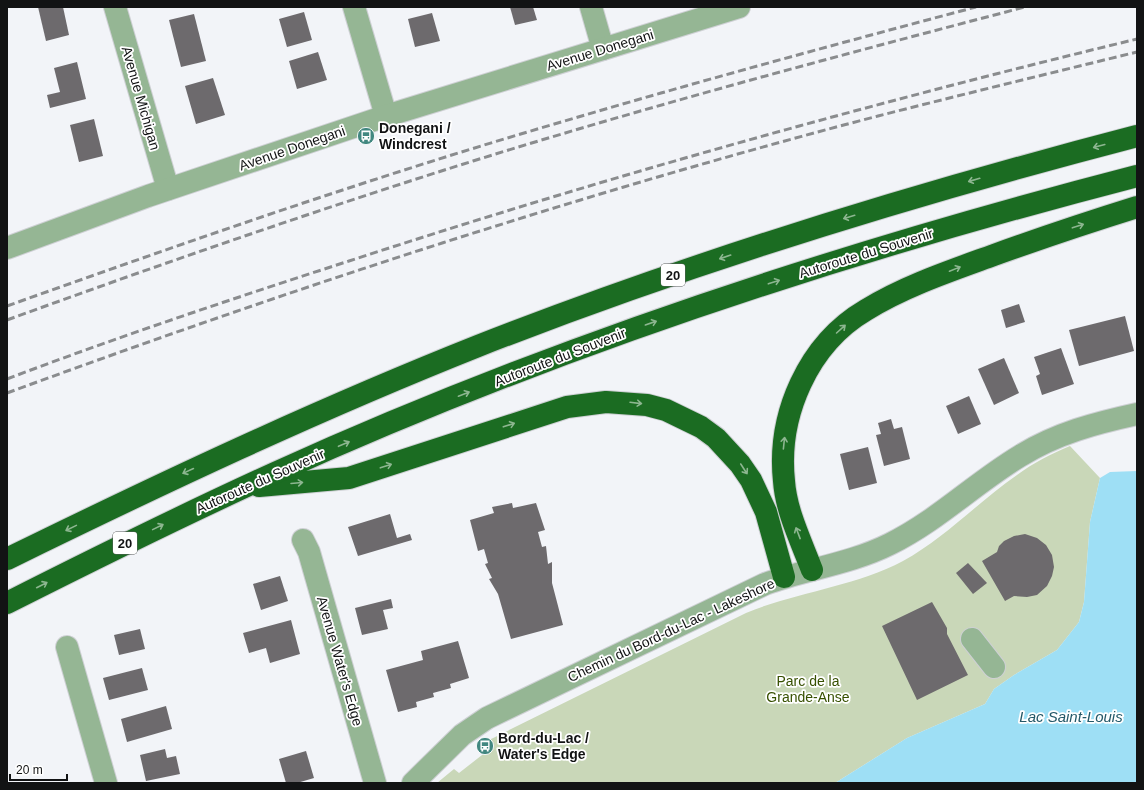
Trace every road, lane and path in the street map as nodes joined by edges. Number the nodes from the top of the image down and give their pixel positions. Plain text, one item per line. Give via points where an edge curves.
1 (115, 7) edge
2 (354, 7) edge
3 (591, 7) edge
4 (739, 7) edge
5 (603, 49) junction
6 (386, 116) junction
7 (1137, 136) edge
8 (1137, 176) edge
9 (168, 190) junction
10 (1137, 207) edge
11 (7, 248) edge
12 (1137, 414) edge
13 (244, 487) junction
14 (303, 540) dead end
15 (7, 559) edge
16 (812, 570) junction
17 (784, 577) junction
18 (7, 603) edge
19 (972, 639) dead end
20 (67, 647) dead end
21 (994, 667) dead end
22 (106, 783) edge
23 (375, 783) edge
24 (413, 783) edge

1 - 9 street, Avenue Michigan
2 - 6 street
3 - 5 street
4 - 5 street, Avenue Donegani
5 - 6 street, Avenue Donegani
6 - 9 street, Avenue Donegani
7 -> 15 highway, 20 via 912,198 779,239 540,323 404,376 258,439
13 -> 8 highway, Autoroute du Souvenir / 20 via 444,401 665,318 928,233
9 - 11 street, Avenue Donegani
16 -> 10 highway via 787,501 783,469 784,442 787,421 801,383 812,363 831,339 866,310 922,283 1072,227
12 - 16 street, Chemin du Bord-du-Lac - Lakeshore via 1090,425 1052,438 1020,456 891,544 851,560
13 -> 17 highway via 349,478 567,407 606,402 647,405 666,410 701,427 716,438 740,464 751,480 766,512
18 -> 13 highway, Autoroute du Souvenir / 20
14 - 23 street, Avenue Water's Edge via 309,552
16 - 17 street, Chemin du Bord-du-Lac - Lakeshore
17 - 24 street, Chemin du Bord-du-Lac - Lakeshore via 487,718 462,735
19 - 21 street
20 - 22 street

